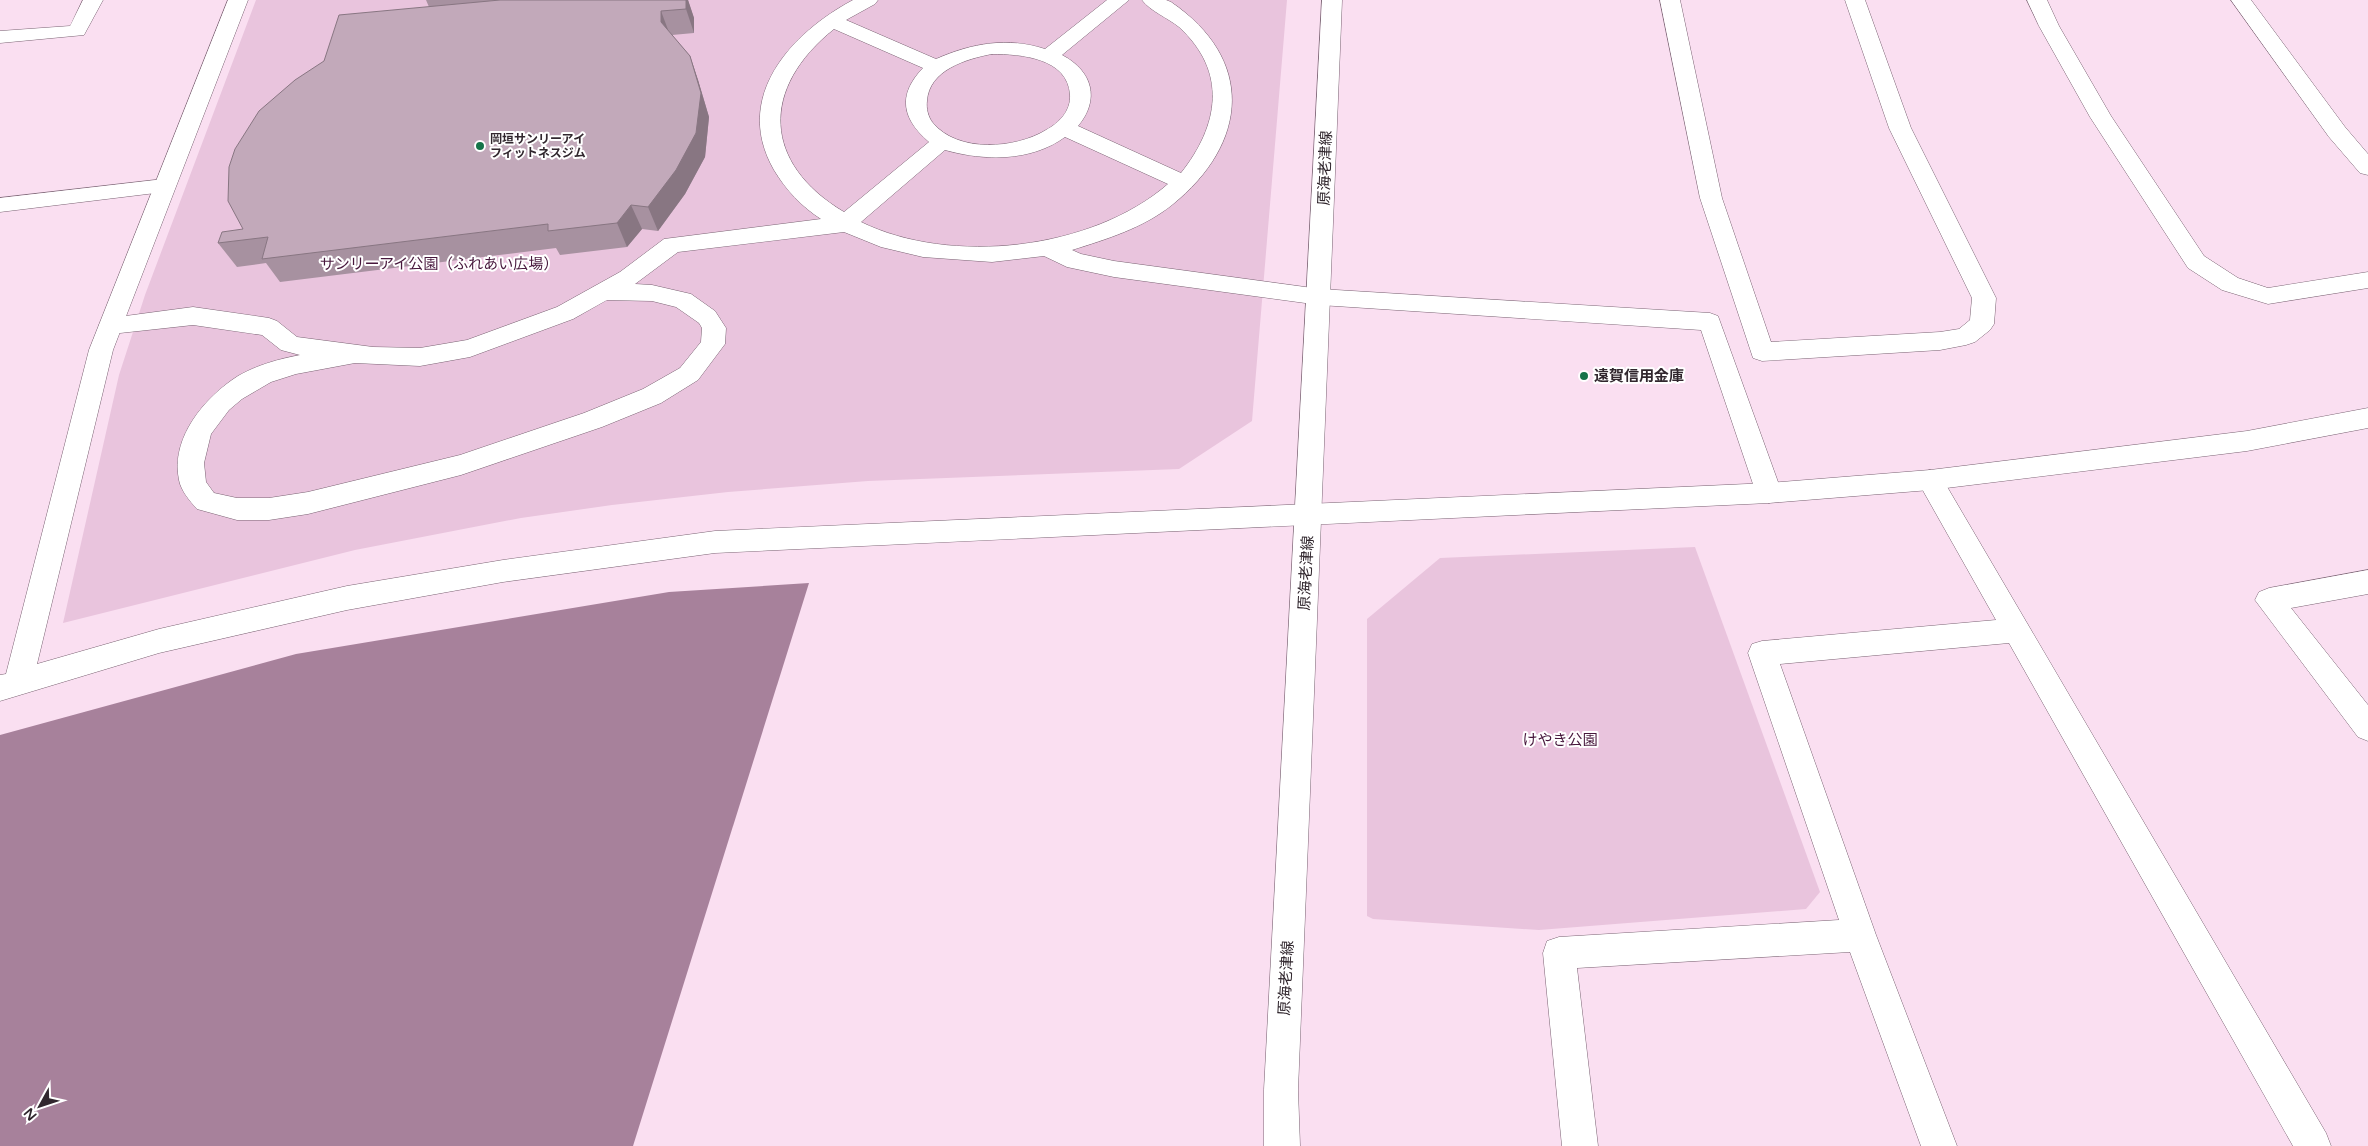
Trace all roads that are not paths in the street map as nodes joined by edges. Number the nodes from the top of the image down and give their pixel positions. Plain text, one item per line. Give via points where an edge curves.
1 (93, 0) edge
2 (238, 0) edge
3 (868, 0) edge
4 (1119, 0) edge
5 (1152, 0) edge
6 (1332, 0) edge
7 (1670, 0) edge
8 (1855, 0) edge
9 (2036, 0) edge
10 (2240, 0) edge
11 (831, 21) junction
12 (0, 37) edge
13 (1049, 56) junction
14 (937, 67) junction
15 (1064, 128) junction
16 (944, 141) junction
17 (2368, 168) edge
18 (1184, 183) junction
19 (164, 186) junction
20 (0, 205) edge
21 (844, 224) junction
22 (1046, 248) junction
23 (2368, 280) edge
24 (603, 292) junction
25 (1320, 297) junction
26 (111, 325) junction
27 (356, 354) junction
28 (2368, 418) edge
29 (1930, 480) junction
30 (1769, 493) junction
31 (1309, 513) junction
32 (2368, 582) edge
33 (2014, 630) junction
34 (9, 685) edge
35 (2368, 728) edge
36 (1860, 935) junction
37 (1282, 1146) edge
38 (1580, 1146) edge
39 (1939, 1146) edge
40 (2313, 1146) edge

1 - 12 street via 77,31
2 - 19 street
3 - 11 street
4 - 13 street
5 - 18 street via 1196,34 1220,73 1224,95 1215,140
6 - 25 street, 原海老津線
7 - 8 street via 1711,198 1762,352 1940,341 1966,336 1982,324 1984,298 1900,128
9 - 23 street via 2101,117 2196,262 2230,284 2268,296
10 - 17 street via 2337,132
11 - 14 street
11 - 21 street via 805,43 785,68 773,95 770,123 774,152 789,179 812,203
13 - 14 street via 1018,48 992,48 971,52
13 - 15 street via 1075,76 1080,88 1081,102
14 - 16 street via 922,81 916,97 917,114 926,128
15 - 16 street via 1029,146 1006,150 962,148
15 - 18 street
16 - 21 street
18 - 22 street via 1163,200 1111,229
19 - 20 street
19 - 26 street
21 - 22 street via 918,248 960,253
21 - 24 street via 672,245 628,278
22 - 25 street via 1075,260 1114,269
24 - 27 street via 565,313 470,348 420,357
24 - 27 street via 652,293 683,300 707,317 714,328 713,344 689,374 652,396 593,420 461,464 308,503 270,509 237,509 206,502 192,481 190,461 199,432 216,408 239,388 260,376 306,362
25 - 30 street via 1710,322
25 - 31 street, 原海老津線
26 - 27 street via 193,316 269,327 290,344
26 - 34 street via 101,350
28 - 29 street via 2247,441
29 - 30 street
29 - 33 street
30 - 31 street
31 - 34 street via 706,543 503,570 347,598 159,641
31 - 37 street, 原海老津線 via 1281,1090
32 - 35 street via 2269,600
33 - 36 street via 1762,653
33 - 40 street
36 - 38 street via 1559,953
36 - 39 street

